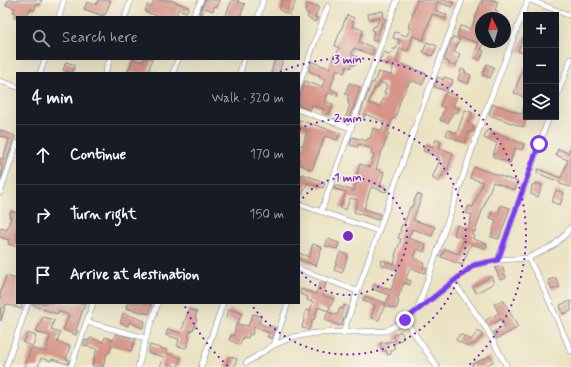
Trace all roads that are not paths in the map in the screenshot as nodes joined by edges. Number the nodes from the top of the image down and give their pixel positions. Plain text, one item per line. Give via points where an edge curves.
1 (64, 0) edge
2 (132, 0) edge
3 (200, 0) edge
4 (263, 0) edge
5 (397, 0) edge
6 (462, 0) edge
7 (529, 0) edge
8 (328, 6) dead end
9 (59, 16) edge
10 (125, 16) edge
11 (193, 16) edge
12 (258, 16) edge
13 (571, 16) edge
14 (571, 59) edge
15 (45, 60) edge
16 (110, 60) edge
17 (178, 60) edge
18 (244, 60) edge
19 (40, 72) edge
20 (105, 72) edge
21 (173, 72) edge
22 (240, 72) edge
23 (0, 81) edge
24 (300, 82) edge
25 (16, 87) edge
26 (559, 90) edge
27 (300, 110) edge
28 (548, 120) edge
29 (350, 128) junction
30 (16, 146) edge
31 (0, 193) edge
32 (300, 204) edge
33 (321, 212) junction
34 (571, 228) edge
35 (378, 232) junction
36 (528, 258) junction
37 (498, 260) junction
38 (300, 270) edge
39 (454, 281) junction
40 (357, 291) junction
41 (28, 304) edge
42 (93, 304) edge
43 (158, 304) edge
44 (223, 304) edge
45 (288, 304) edge
46 (418, 308) junction
47 (405, 320) junction
48 (87, 322) junction
49 (343, 333) junction
50 (146, 338) junction
51 (274, 345) junction
52 (571, 351) edge
53 (246, 363) dead end
54 (6, 367) edge
55 (71, 367) edge
56 (138, 367) edge
57 (201, 367) edge
58 (436, 367) edge
59 (507, 367) edge

1 - 9 street
2 - 10 street
3 - 11 street
4 - 12 street
5 - 29 street
6 - 35 street
7 - 13 street
7 - 46 street via 480,126
8 - 24 street
14 - 26 street
15 - 19 street
16 - 20 street
17 - 21 street
18 - 22 street
23 - 25 street
27 - 29 street
28 - 37 street
29 - 33 street
30 - 31 street
32 - 33 street
33 - 35 street
34 - 36 street via 553,246
35 - 40 street
36 - 37 street
36 - 52 street
37 - 39 street via 474,265
38 - 40 street
39 - 46 street
39 - 59 street via 486,328
40 - 49 street
41 - 54 street
42 - 48 street
43 - 50 street
44 - 57 street
45 - 51 street
46 - 47 street
47 - 49 street via 386,330
47 - 58 street
48 - 50 street
48 - 55 street
49 - 51 street via 293,336
50 - 56 street
51 - 53 street

